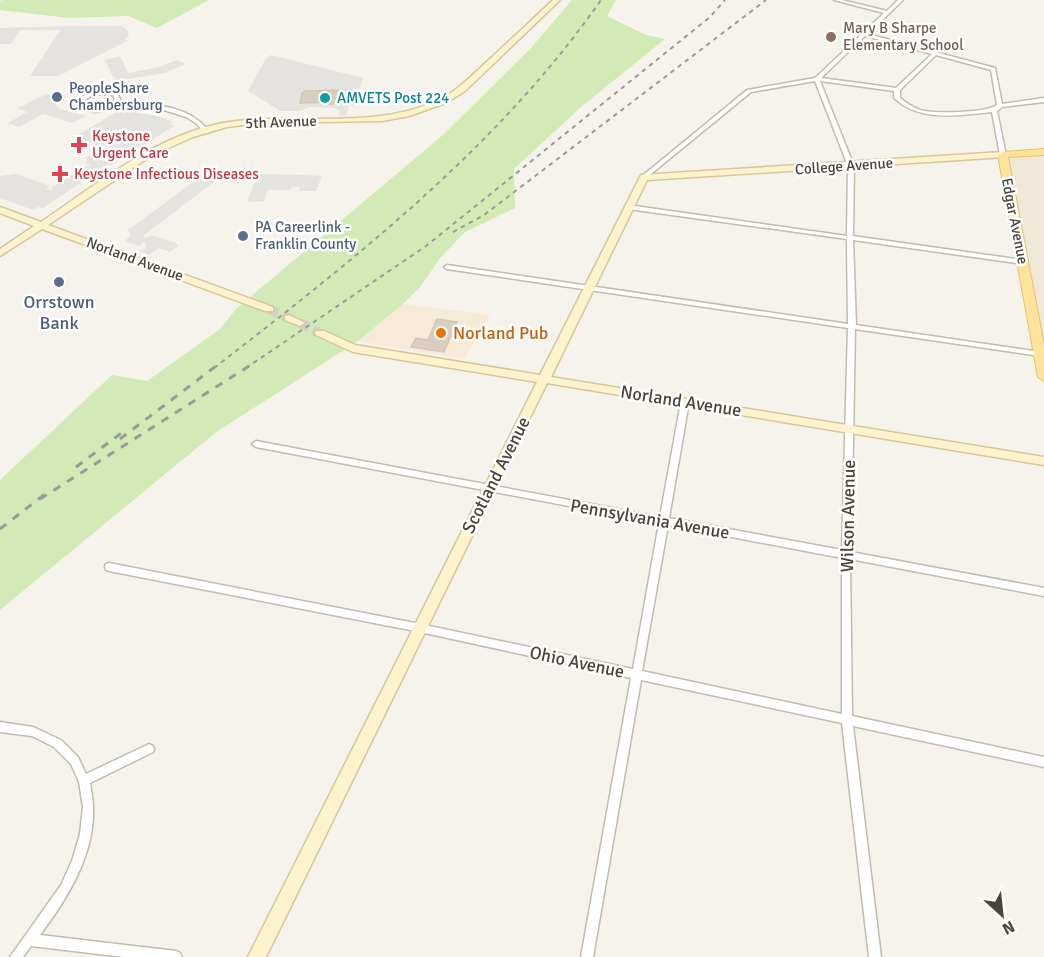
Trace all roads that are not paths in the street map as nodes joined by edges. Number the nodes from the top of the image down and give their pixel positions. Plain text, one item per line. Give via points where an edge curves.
1 (557, 0) edge
2 (836, 0) edge
3 (901, 0) edge
4 (886, 12) junction
5 (863, 34) junction
6 (935, 54) junction
7 (817, 79) junction
8 (897, 90) junction
9 (1044, 100) edge
10 (116, 104) junction
11 (997, 108) junction
12 (205, 130) junction
13 (1044, 152) edge
14 (1003, 155) junction
15 (851, 166) junction
16 (644, 177) junction
17 (628, 207) junction
18 (0, 210) edge
19 (42, 225) junction
20 (850, 239) junction
21 (0, 253) edge
22 (1023, 262) junction
23 (447, 267) dead end
24 (588, 288) junction
25 (270, 309) tunnel mouth
26 (289, 318) tunnel mouth
27 (300, 323) tunnel mouth
28 (852, 325) junction
29 (320, 333) tunnel mouth
30 (1040, 354) junction
31 (1044, 377) edge
32 (544, 380) junction
33 (685, 402) junction
34 (850, 429) junction
35 (256, 444) dead end
36 (1044, 461) edge
37 (488, 489) junction
38 (663, 522) junction
39 (846, 556) junction
40 (109, 567) dead end
41 (1044, 592) edge
42 (420, 628) junction
43 (638, 675) junction
44 (847, 719) junction
45 (0, 727) edge
46 (149, 749) dead end
47 (1044, 762) edge
48 (86, 780) junction
49 (28, 940) junction
50 (16, 957) edge
51 (176, 957) edge
52 (257, 957) edge
53 (587, 957) edge
54 (875, 957) edge

1 - 12 street, 5th Avenue via 462,88 433,105 372,120 257,121
2 - 4 street
3 - 4 street
4 - 5 street
5 - 6 street
5 - 7 street
6 - 8 street
6 - 11 street, Edgar Avenue via 993,69
7 - 8 street, Scotland Avenue
7 - 15 street, Wilson Avenue
7 - 16 street, Scotland Avenue via 746,92
8 - 11 street via 897,98 903,104 922,112
9 - 11 street
10 - 10 street via 117,96 105,92 87,96 80,104 84,109 94,110
10 - 12 street via 184,114 200,122
11 - 14 street, Edgar Avenue
12 - 19 street, 5th Avenue via 150,153
13 - 14 main road, College Avenue
14 - 15 street, College Avenue
14 - 22 main road, Edgar Avenue
15 - 16 street, College Avenue
15 - 20 street, Wilson Avenue
16 - 17 street, Scotland Avenue
17 - 20 street
17 - 24 street, Scotland Avenue
18 - 19 street, Norland Avenue
19 - 21 street, 5th Avenue
19 - 25 street, Norland Avenue
20 - 22 street
20 - 28 street, Wilson Avenue
22 - 30 main road, Edgar Avenue
23 - 24 street
24 - 28 street
24 - 32 street, Scotland Avenue
26 - 27 street
28 - 30 street
28 - 34 street, Wilson Avenue
29 - 32 street, Norland Avenue via 353,348
30 - 31 main road, Edgar Avenue
32 - 33 street, Norland Avenue
32 - 37 street, Scotland Avenue
33 - 34 street, Norland Avenue
33 - 38 street
34 - 36 street, Norland Avenue
34 - 39 street, Wilson Avenue
35 - 37 street, Pennsylvania Avenue
37 - 38 street, Pennsylvania Avenue
37 - 42 street, Scotland Avenue
38 - 39 street, Pennsylvania Avenue
38 - 43 street
39 - 41 street, Pennsylvania Avenue
39 - 44 street, Wilson Avenue
40 - 42 street, Ohio Avenue
42 - 43 street, Ohio Avenue
42 - 52 street, Scotland Avenue
43 - 44 street, Ohio Avenue
43 - 53 street
44 - 47 street, Ohio Avenue
44 - 54 street, Wilson Avenue
45 - 48 street via 36,731 54,740 69,751
46 - 48 street
48 - 49 street via 88,816 78,860 64,890
49 - 50 street
49 - 51 street

